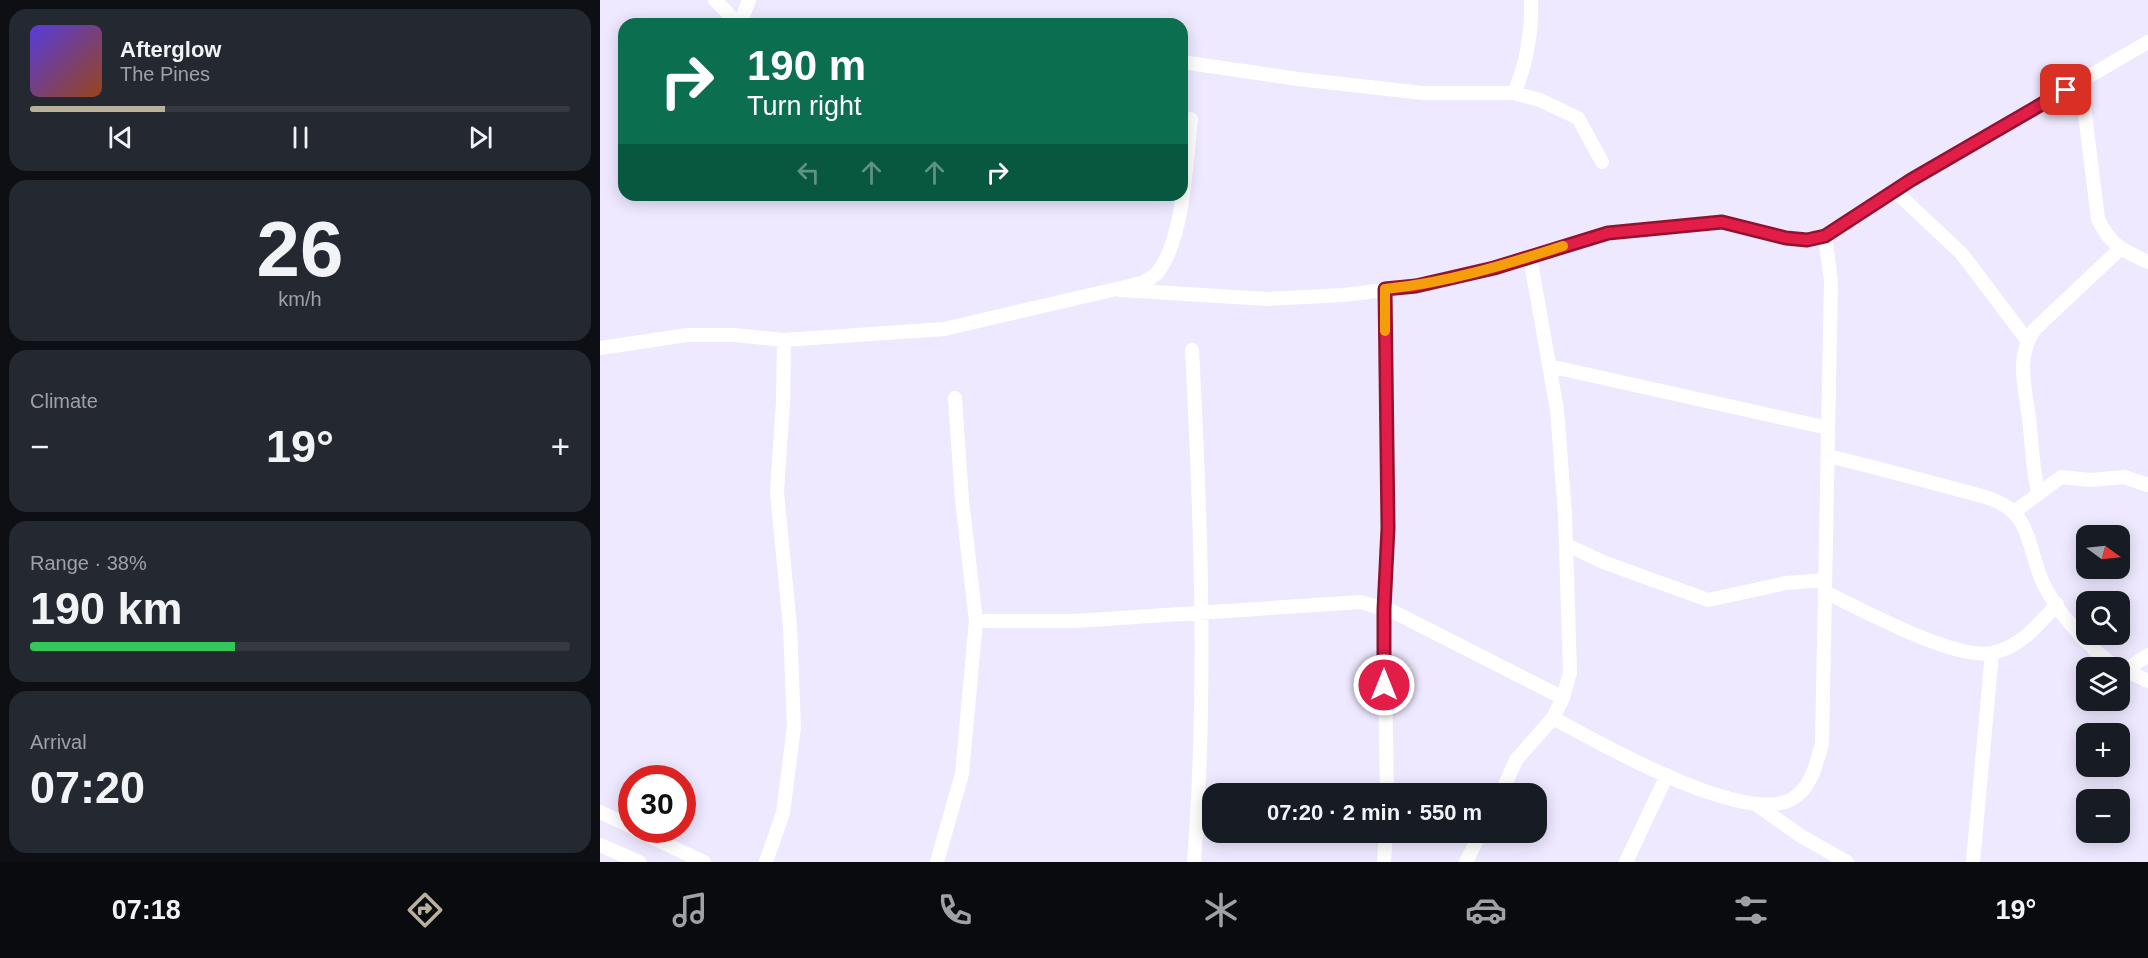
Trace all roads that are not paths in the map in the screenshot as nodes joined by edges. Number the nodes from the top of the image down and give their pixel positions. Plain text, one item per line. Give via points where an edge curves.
1 (715, 0) edge
2 (749, 0) edge
3 (1531, 0) edge
4 (733, 18) edge
5 (742, 18) edge
6 (2148, 42) edge
7 (1188, 63) edge
8 (2081, 82) junction
9 (1514, 93) junction
10 (1191, 119) dead end
11 (1188, 145) edge
12 (1602, 162) dead end
13 (1894, 190) junction
14 (1182, 201) edge
15 (1825, 236) junction
16 (2120, 249) junction
17 (1530, 257) junction
18 (2148, 262) edge
19 (1385, 289) junction
20 (1120, 290) junction
21 (784, 340) junction
22 (2027, 340) junction
23 (600, 348) edge
24 (1192, 350) dead end
25 (1550, 366) junction
26 (955, 398) dead end
27 (1828, 428) junction
28 (1828, 456) junction
29 (2148, 485) edge
30 (2038, 492) junction
31 (2014, 512) junction
32 (1567, 545) junction
33 (1825, 586) junction
34 (2057, 604) junction
35 (1384, 609) junction
36 (1201, 614) junction
37 (976, 621) junction
38 (1992, 653) junction
39 (2148, 655) edge
40 (2105, 657) edge
41 (2130, 664) edge
42 (2130, 673) edge
43 (2148, 681) edge
44 (1563, 698) junction
45 (1553, 718) junction
46 (1666, 775) junction
47 (1388, 783) edge
48 (1506, 783) edge
49 (1757, 806) junction
50 (600, 812) edge
51 (618, 820) edge
52 (1197, 827) junction
53 (1202, 827) edge
54 (664, 843) edge
55 (1385, 843) edge
56 (1476, 843) edge
57 (600, 845) edge
58 (634, 861) edge
59 (704, 862) edge
60 (765, 862) edge
61 (937, 862) edge
62 (1194, 862) edge
63 (1384, 862) edge
64 (1466, 862) edge
65 (1626, 862) edge
66 (1847, 862) edge
67 (1973, 862) edge

1 - 4 street
2 - 5 street
3 - 9 street via 1532,27
6 - 8 street
7 - 9 street via 1423,93
8 - 13 street
8 - 16 street via 2098,219 2107,237
9 - 12 street via 1578,118
10 - 11 street
13 - 15 street
13 - 22 street via 1962,254
14 - 20 street via 1169,249 1157,273
15 - 17 street via 1807,240 1786,238 1722,222 1608,233
15 - 27 street via 1831,281
16 - 18 street
16 - 22 street
17 - 19 street via 1416,286
17 - 25 street
19 - 20 street via 1268,299
19 - 35 street via 1388,528
20 - 21 street via 944,329
21 - 23 street via 687,335
21 - 60 street via 777,492 791,638 794,727 783,813
22 - 30 street via 2022,376
24 - 36 street via 1202,547
25 - 27 street
25 - 32 street
26 - 37 street
27 - 28 street
28 - 31 street via 2001,502
28 - 33 street
29 - 30 street via 2124,477 2061,477
30 - 31 street
31 - 34 street via 2023,524 2042,580
32 - 33 street via 1708,600 1786,583
32 - 44 street via 1570,672
33 - 38 street via 1939,642 1967,652
33 - 49 street via 1822,744 1812,778 1791,799
34 - 38 street via 2034,630 2014,645
34 - 40 street
35 - 36 street via 1361,602
35 - 44 street
35 - 47 street
36 - 37 street via 1075,621
36 - 52 street
37 - 61 street via 962,774
38 - 67 street
39 - 41 street
42 - 43 street
44 - 45 street
45 - 46 street
45 - 48 street via 1516,760
46 - 49 street
46 - 65 street
49 - 66 street via 1801,837
50 - 51 street
52 - 53 street
52 - 62 street
54 - 59 street
55 - 63 street
56 - 64 street
57 - 58 street

